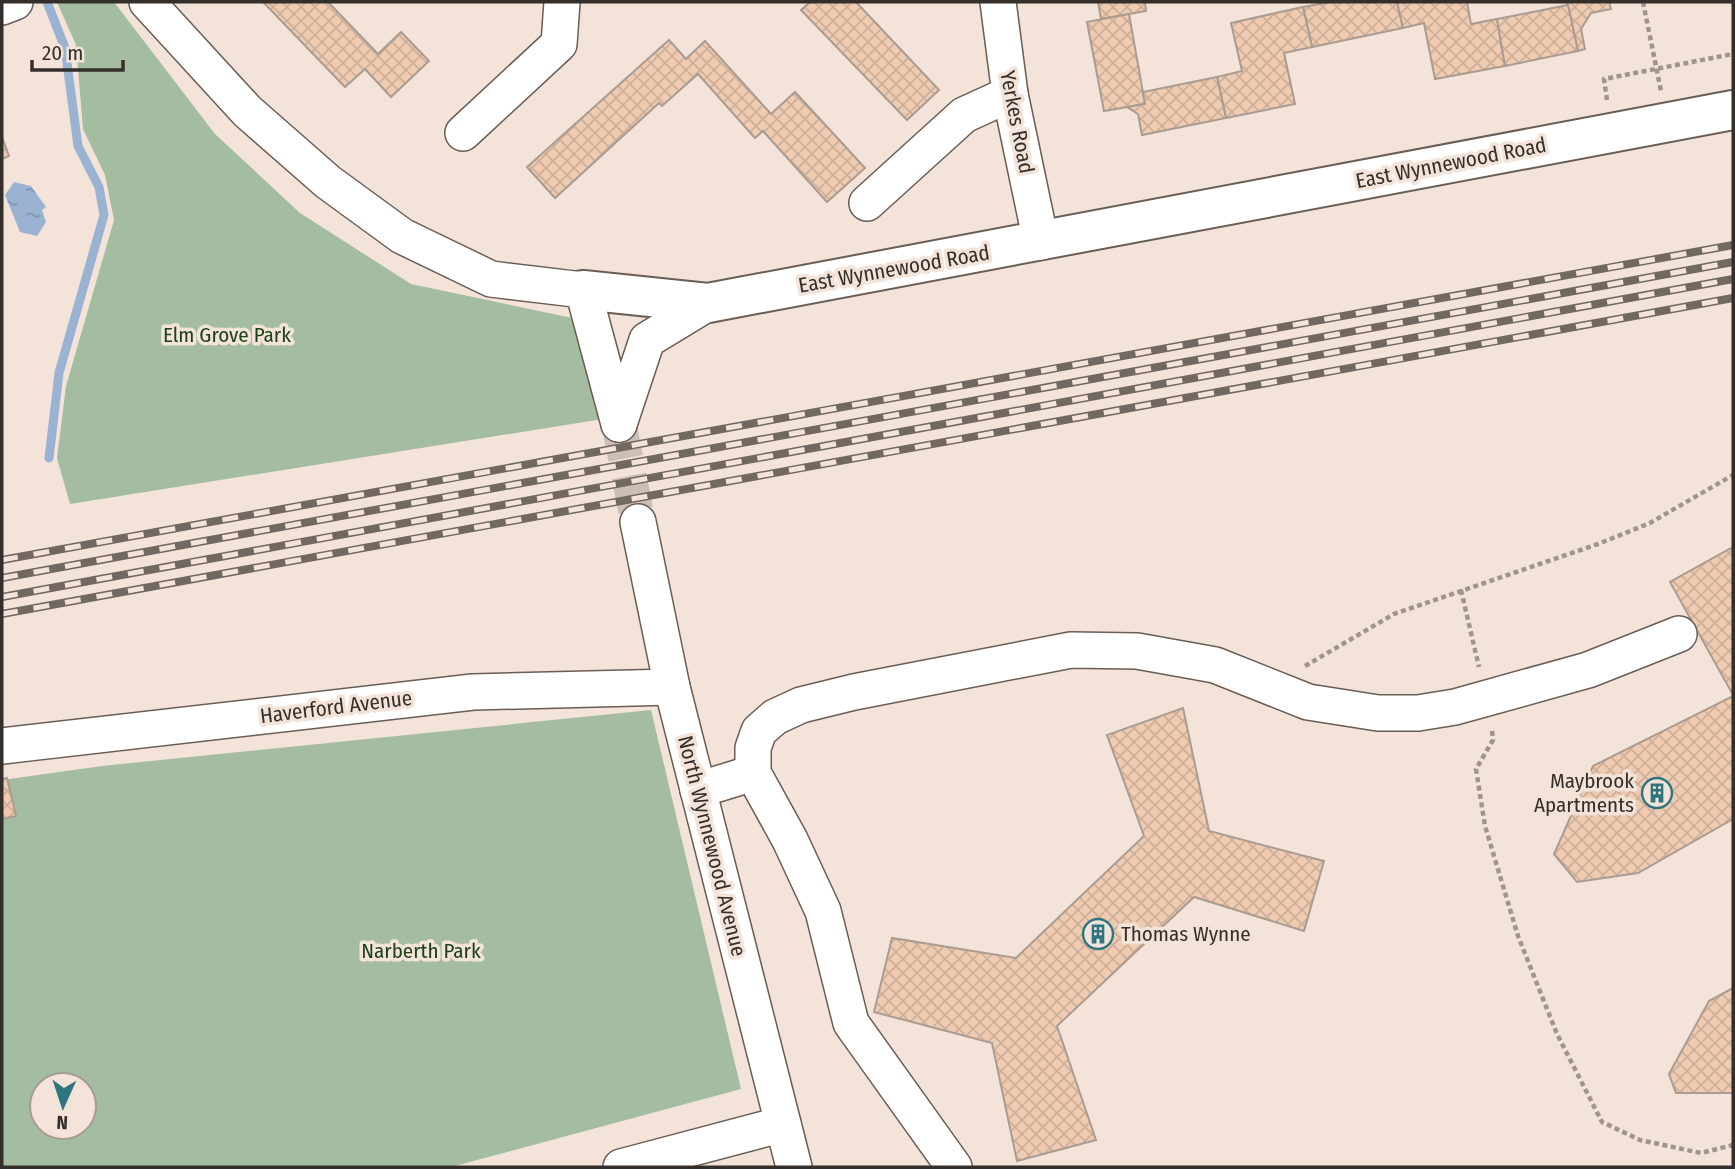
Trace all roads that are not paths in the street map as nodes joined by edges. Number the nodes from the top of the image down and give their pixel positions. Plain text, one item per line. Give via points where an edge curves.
1 (15, 2) edge
2 (147, 2) edge
3 (562, 2) edge
4 (998, 2) edge
5 (2, 7) edge
6 (1010, 94) junction
7 (1733, 110) edge
8 (463, 133) dead end
9 (867, 203) dead end
10 (1041, 242) junction
11 (583, 290) junction
12 (708, 303) junction
13 (638, 522) tunnel mouth
14 (1679, 634) dead end
15 (672, 687) junction
16 (2, 746) edge
17 (753, 774) junction
18 (698, 790) junction
19 (783, 1124) junction
20 (621, 1167) edge
21 (794, 1167) edge
22 (954, 1167) edge

1 - 5 street
2 - 11 street, East Wynnewood Road via 247,111 328,182 402,236 491,279
3 - 8 street via 559,44
4 - 6 street, Yerkes Road
6 - 9 street via 964,115
6 - 10 street, Yerkes Road
7 - 10 main road, East Wynnewood Road
10 - 12 main road, East Wynnewood Road
11 - 12 main road, East Wynnewood Road
11 - 12 street via 619,424 647,340
13 - 15 street, North Wynnewood Avenue
14 - 17 street via 1588,670 1418,713 1378,713 1308,702 1215,665 1137,651 1071,650 801,705 759,731 753,748
15 - 16 street, Haverford Avenue via 473,692
15 - 18 street, North Wynnewood Avenue
17 - 18 street
17 - 22 street via 823,911 851,1023
18 - 19 street, North Wynnewood Avenue
19 - 20 street
19 - 21 street, North Wynnewood Avenue

